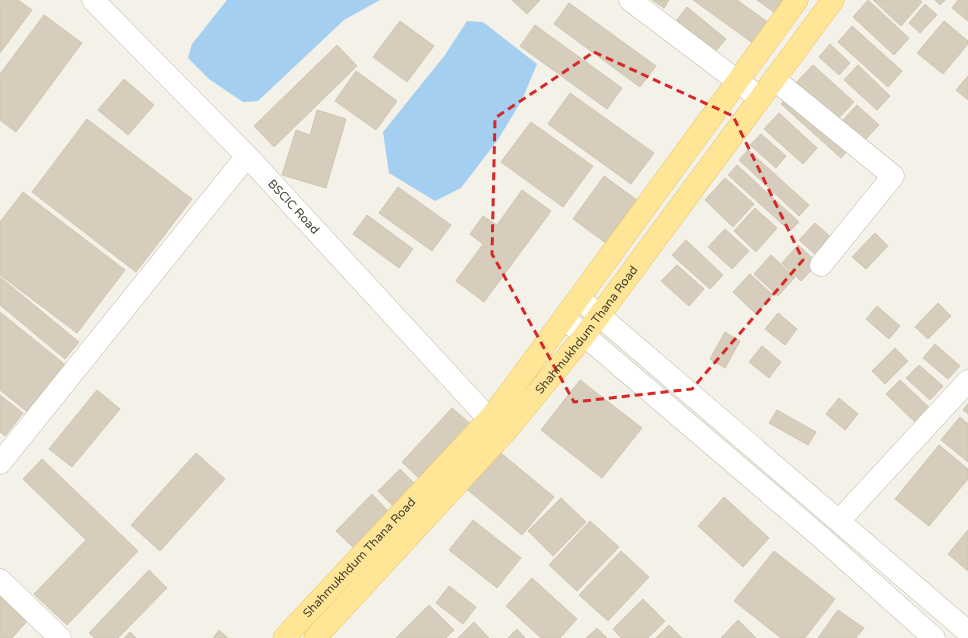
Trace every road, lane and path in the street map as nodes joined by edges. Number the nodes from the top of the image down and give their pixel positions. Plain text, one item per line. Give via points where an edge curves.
1 (93, 0) edge
2 (630, 0) edge
3 (797, 0) edge
4 (833, 0) edge
5 (774, 78) junction
6 (736, 80) junction
7 (760, 98) junction
8 (247, 156) junction
9 (821, 265) dead end
10 (579, 298) junction
11 (600, 316) junction
12 (564, 318) junction
13 (584, 336) junction
14 (968, 381) edge
15 (489, 418) junction
16 (0, 463) edge
17 (839, 521) junction
18 (0, 580) edge
19 (968, 632) edge
20 (60, 638) edge
21 (284, 638) edge
22 (315, 638) edge
23 (934, 638) edge

1 - 8 street, BSCIC Road
2 - 6 street
3 - 6 main road, Shahmukhdum Thana Road
4 - 5 main road, Shahmukhdum Thana Road
5 - 7 main road, Shahmukhdum Thana Road
5 - 9 street via 894,176
6 - 7 street
6 - 10 main road, Shahmukhdum Thana Road
7 - 11 main road, Shahmukhdum Thana Road
8 - 15 street, BSCIC Road
8 - 16 street
10 - 11 street
10 - 12 main road, Shahmukhdum Thana Road
11 - 13 main road, Shahmukhdum Thana Road
11 - 17 street
12 - 13 street
12 - 15 main road, Shahmukhdum Thana Road
13 - 22 main road, Shahmukhdum Thana Road via 506,431
13 - 23 street via 823,539
14 - 17 street
15 - 21 main road, Shahmukhdum Thana Road
17 - 19 street
18 - 20 street

